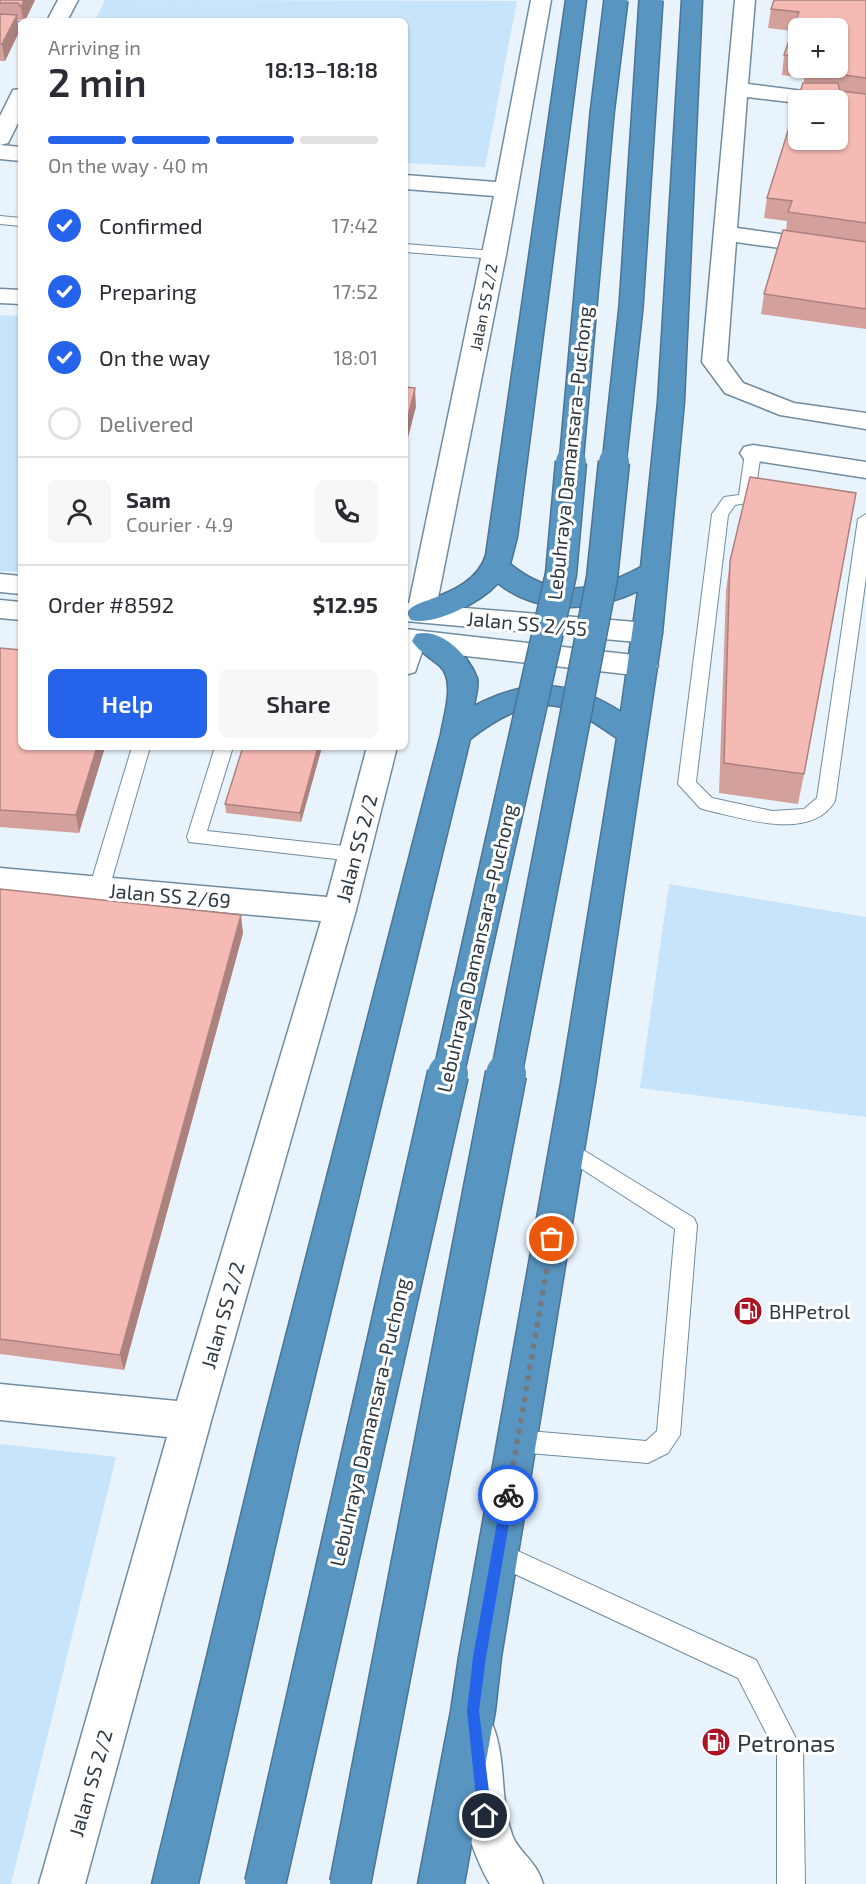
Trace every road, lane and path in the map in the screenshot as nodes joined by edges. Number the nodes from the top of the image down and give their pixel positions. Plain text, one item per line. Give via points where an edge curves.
1 (68, 0) edge
2 (541, 0) edge
3 (576, 0) edge
4 (616, 0) edge
5 (651, 0) edge
6 (692, 0) edge
7 (745, 0) edge
8 (59, 18) edge
9 (0, 25) edge
10 (18, 26) edge
11 (0, 85) edge
12 (18, 86) edge
13 (736, 89) junction
14 (788, 96) edge
15 (18, 101) edge
16 (0, 138) edge
17 (0, 152) edge
18 (18, 154) edge
19 (408, 182) edge
20 (506, 190) junction
21 (0, 220) edge
22 (18, 222) edge
23 (724, 233) junction
24 (408, 248) edge
25 (866, 253) edge
26 (494, 255) junction
27 (0, 296) edge
28 (18, 297) edge
29 (866, 421) edge
30 (753, 453) joint
31 (866, 470) edge
32 (866, 519) edge
33 (496, 567) junction
34 (654, 571) junction
35 (0, 583) edge
36 (18, 585) edge
37 (0, 609) edge
38 (18, 611) edge
39 (412, 635) edge
40 (646, 649) junction
41 (632, 733) junction
42 (456, 734) junction
43 (140, 750) edge
44 (223, 750) edge
45 (381, 750) edge
46 (353, 855) junction
47 (0, 880) edge
48 (99, 889) junction
49 (340, 910) junction
50 (567, 1149) junction
51 (0, 1402) edge
52 (191, 1421) junction
53 (517, 1441) junction
54 (498, 1554) junction
55 (473, 1711) junction
56 (62, 1884) edge
57 (175, 1884) edge
58 (265, 1884) edge
59 (350, 1884) edge
60 (441, 1884) edge
61 (520, 1884) edge
62 (791, 1884) edge

1 - 8 street
2 - 20 street, Jalan SS 2/2
3 - 33 highway
4 - 58 highway, Lebuhraya Damansara–Puchong, bridge via 602,114 561,574
5 - 59 highway, bridge via 630,307 602,578
6 - 34 highway via 671,402
7 - 13 street
9 - 10 lane
11 - 12 street
13 - 14 street
13 - 23 street
15 - 16 street
17 - 18 street
19 - 20 street
20 - 26 street, Jalan SS 2/2
21 - 22 lane
23 - 25 street
23 - 29 street via 714,362 734,388 789,410
24 - 26 lane
26 - 39 street, Jalan SS 2/2
27 - 28 street
30 - 31 street
30 - 32 lane via 746,499 730,501 720,514 687,784 706,803 772,818 809,815 826,801
33 - 34 highway via 520,586 556,598 580,600 629,586
33 - 39 highway via 464,597
34 - 40 highway
35 - 36 street
37 - 38 street
39 - 40 street, Jalan SS 2/55
39 - 42 highway via 453,661 463,680
40 - 41 highway
41 - 42 highway via 580,702 561,695 533,695 489,709
41 - 50 highway
42 - 57 highway via 279,1441
43 - 48 lane
44 - 46 lane via 195,837
45 - 46 street, Jalan SS 2/2
46 - 49 street, Jalan SS 2/2
47 - 48 street, Jalan SS 2/69
48 - 49 street, Jalan SS 2/69
49 - 52 street, Jalan SS 2/2
50 - 53 highway
50 - 53 lane via 686,1226 668,1435 648,1452
51 - 52 street
52 - 56 street, Jalan SS 2/2
53 - 54 highway
54 - 55 highway
54 - 62 lane via 747,1669 790,1752
55 - 60 highway
55 - 61 street via 485,1816 496,1853

